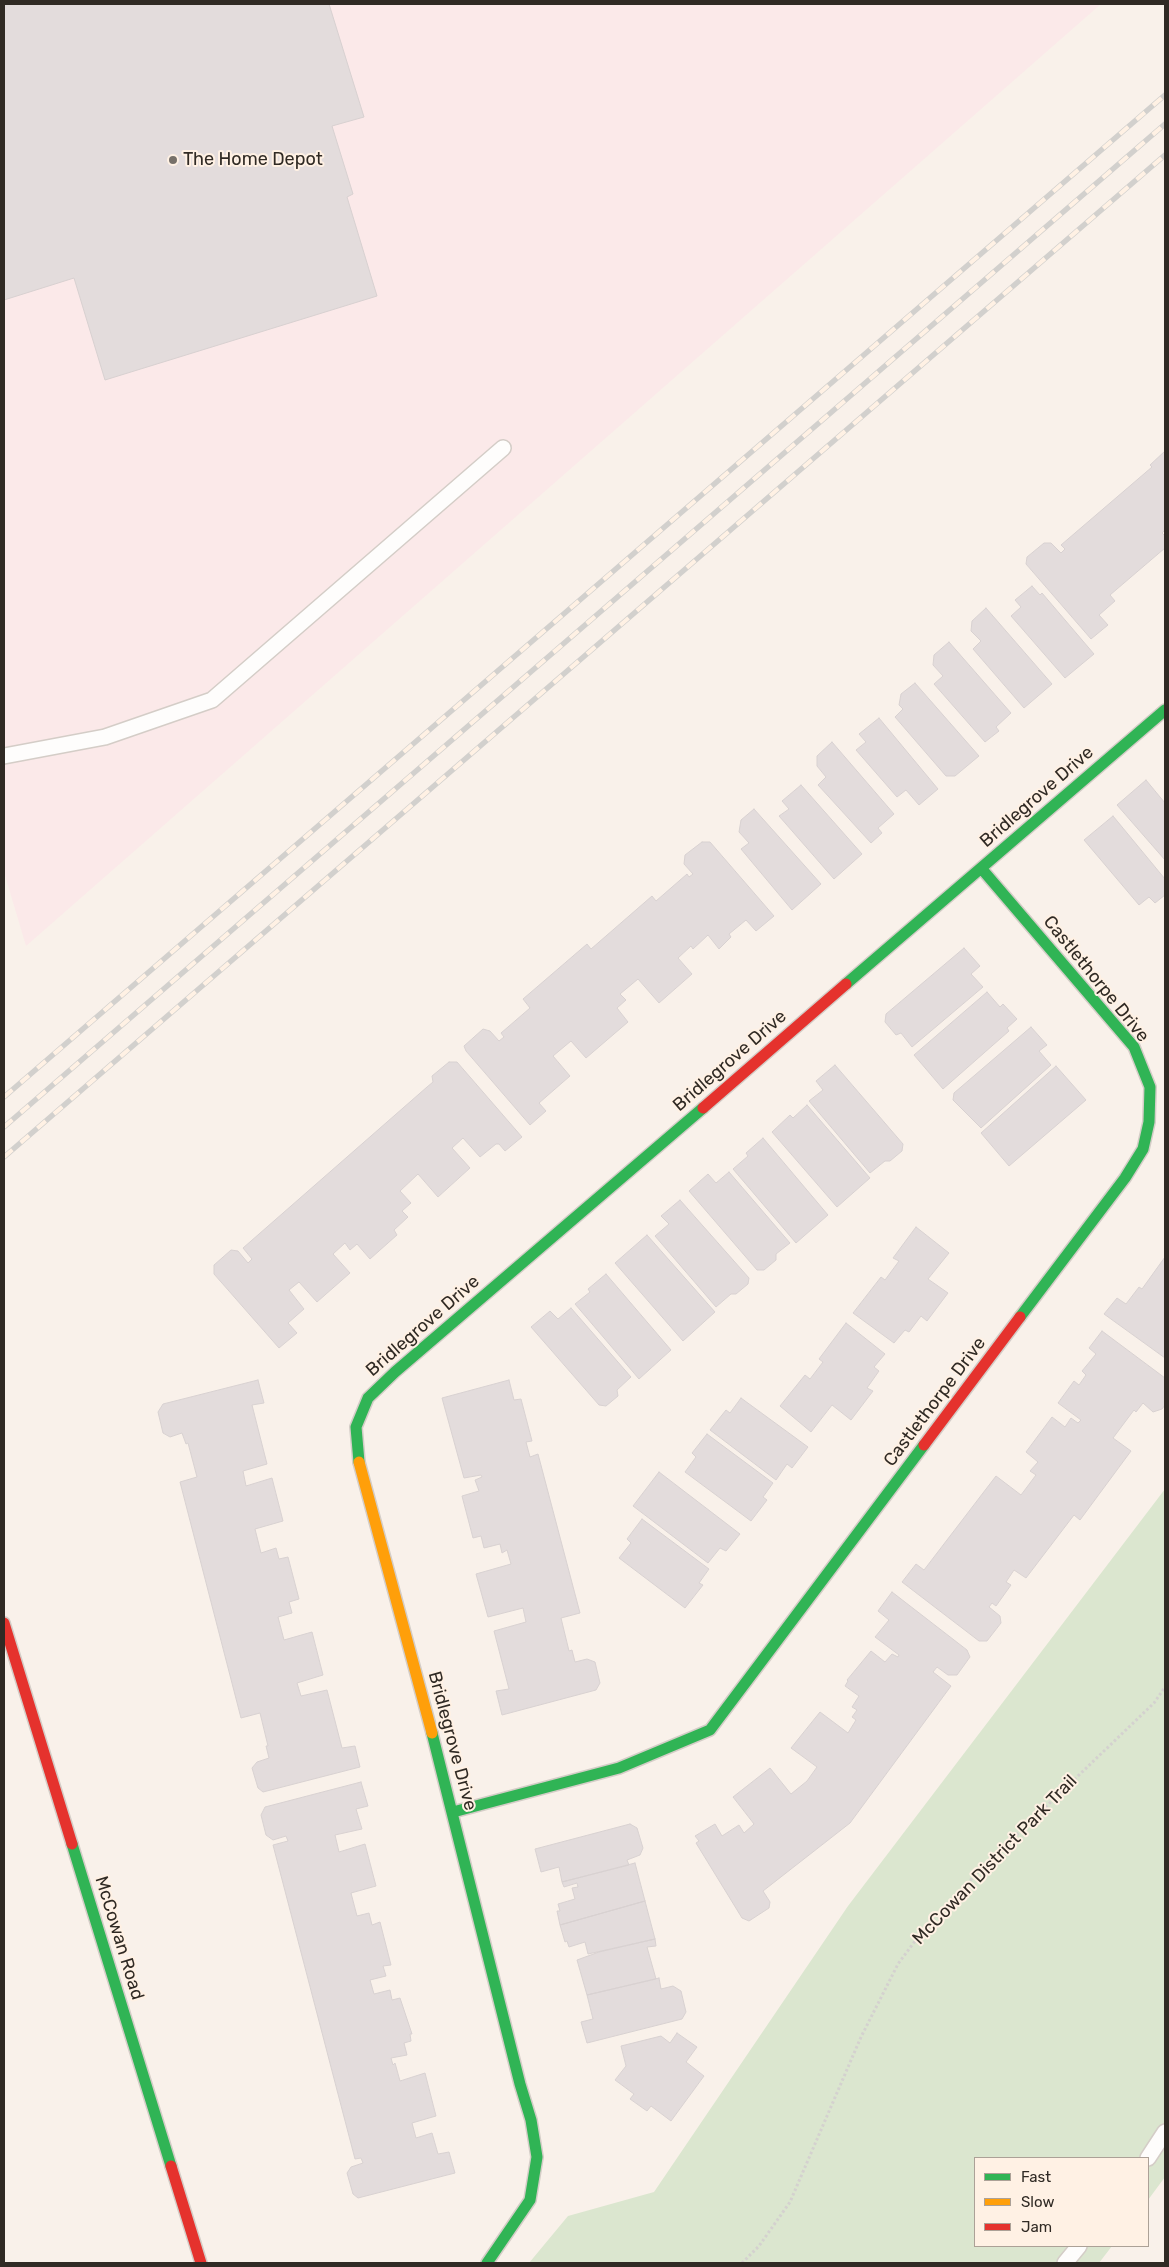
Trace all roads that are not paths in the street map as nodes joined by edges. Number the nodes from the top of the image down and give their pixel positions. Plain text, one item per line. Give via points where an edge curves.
1 (503, 448) dead end
2 (1165, 710) edge
3 (4, 756) edge
4 (982, 868) junction
5 (4, 1623) edge
6 (453, 1812) junction
7 (1165, 2132) edge
8 (1149, 2157) edge
9 (1078, 2247) edge
10 (201, 2263) edge
11 (487, 2263) edge
12 (1065, 2263) edge

1 - 3 lane via 212,700 105,737
2 - 4 street, Bridlegrove Drive
4 - 6 street, Bridlegrove Drive via 394,1372 368,1398 356,1427 359,1462
4 - 6 street, Castlethorpe Drive via 1134,1047 1150,1088 1149,1122 1143,1149 1125,1178 710,1730 618,1768
5 - 10 street, McCowan Road
6 - 11 street, Bridlegrove Drive via 531,2120 537,2157 530,2200
7 - 8 lane
9 - 12 lane

